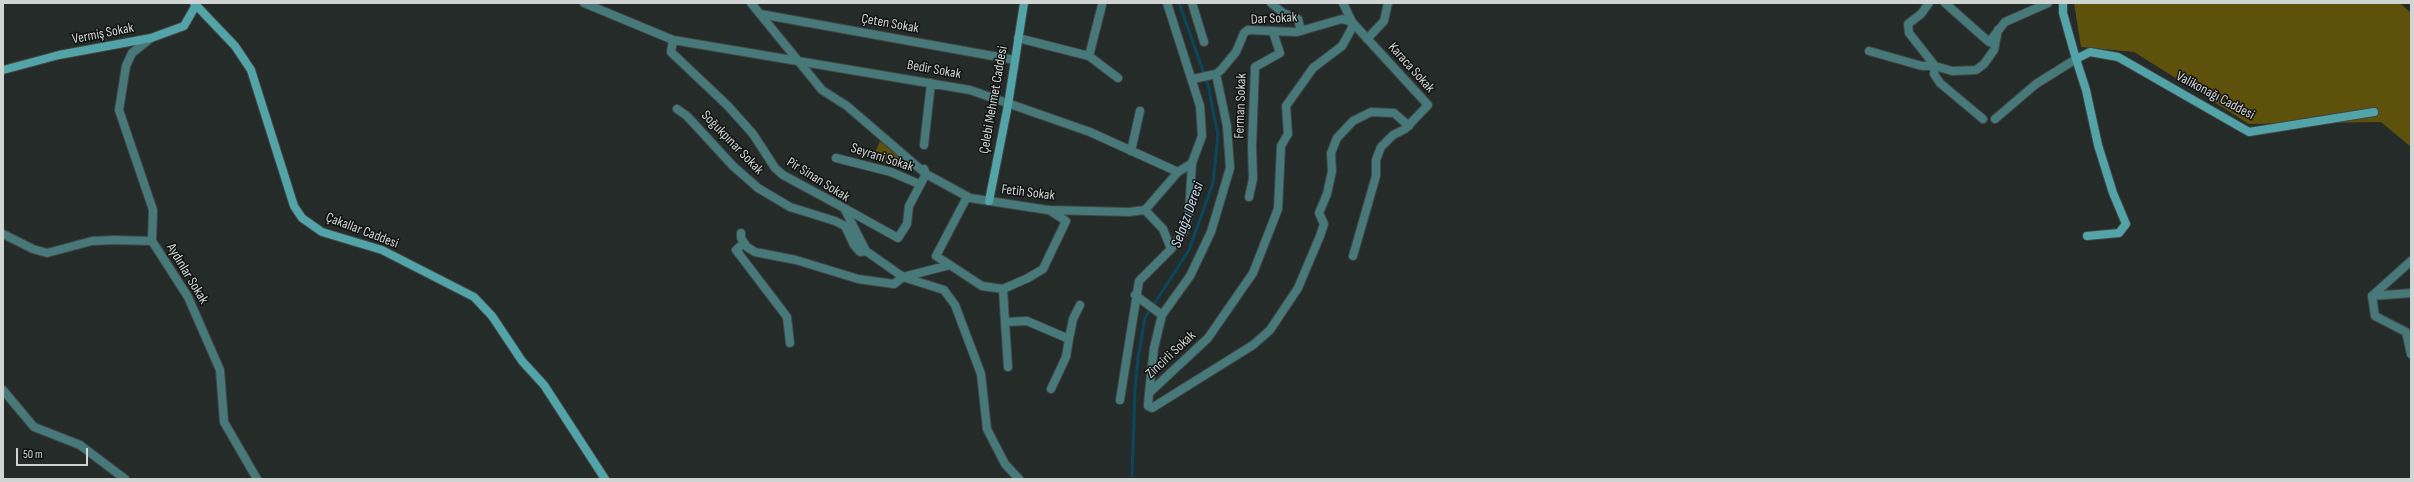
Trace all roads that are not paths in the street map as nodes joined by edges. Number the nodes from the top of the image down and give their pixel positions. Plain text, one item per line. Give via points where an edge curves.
1 (584, 3) edge
2 (751, 3) edge
3 (1024, 3) edge
4 (1166, 3) edge
5 (1192, 3) edge
6 (1343, 3) edge
7 (1388, 3) edge
8 (1929, 3) edge
9 (1945, 3) edge
10 (2026, 3) edge
11 (2048, 3) edge
12 (2063, 3) edge
13 (195, 4) edge
14 (1103, 4) edge
15 (1275, 4) edge
16 (2028, 12) junction
17 (760, 14) junction
18 (1352, 22) junction
19 (1998, 30) junction
20 (1301, 31) junction
21 (1273, 32) junction
22 (152, 38) junction
23 (1018, 38) junction
24 (1367, 39) junction
25 (673, 40) junction
26 (1204, 42) dead end
27 (1869, 51) dead end
28 (1089, 56) junction
29 (2076, 59) junction
30 (1015, 60) junction
31 (798, 61) junction
32 (1935, 66) junction
33 (3, 70) edge
34 (1214, 75) junction
35 (1118, 78) dead end
36 (1195, 79) junction
37 (931, 83) junction
38 (1009, 102) junction
39 (677, 109) dead end
40 (1140, 111) dead end
41 (2374, 112) dead end
42 (1995, 118) dead end
43 (1983, 120) dead end
44 (1409, 126) junction
45 (924, 145) dead end
46 (1131, 151) junction
47 (836, 158) dead end
48 (921, 163) dead end
49 (1192, 163) junction
50 (1178, 172) junction
51 (926, 174) junction
52 (919, 184) junction
53 (967, 197) junction
54 (1249, 197) dead end
55 (989, 201) junction
56 (844, 208) junction
57 (1048, 210) junction
58 (1145, 210) junction
59 (741, 233) dead end
60 (3, 234) edge
61 (2086, 236) dead end
62 (152, 241) junction
63 (744, 243) junction
64 (1171, 249) junction
65 (866, 251) junction
66 (1353, 256) dead end
67 (2411, 261) edge
68 (950, 265) junction
69 (903, 277) junction
70 (1003, 289) junction
71 (2411, 292) edge
72 (1136, 295) junction
73 (2372, 296) junction
74 (1080, 305) dead end
75 (1162, 315) junction
76 (1005, 322) junction
77 (1069, 339) junction
78 (790, 343) dead end
79 (2411, 354) edge
80 (1008, 367) dead end
81 (1051, 389) dead end
82 (3, 390) edge
83 (1149, 392) junction
84 (1120, 400) dead end
85 (125, 479) edge
86 (257, 479) edge
87 (605, 479) edge
88 (1019, 479) edge

1 - 25 street
2 - 17 street, Fetih Sokak
3 - 23 street, Çelebi Mehmet Caddesi
4 - 36 street
5 - 26 street
6 - 18 street, Karaca Sokak
7 - 24 street via 1384,21
8 - 32 street via 1921,14 1908,24 1909,33
9 - 19 street via 1989,42
10 - 16 street
11 - 16 street
12 - 29 street via 2062,13
13 - 22 street, Vermiş Sokak via 184,26
13 - 87 street, Çakallar Caddesi via 235,46 251,70 294,206 302,218 322,232 382,250 474,297 492,316 522,361 544,385
14 - 28 street
15 - 20 street via 1283,13 1298,19
16 - 19 street via 2005,22
17 - 30 street, Çeten Sokak
17 - 31 street, Fetih Sokak
18 - 20 street, Dar Sokak via 1342,19
18 - 24 street, Karaca Sokak
18 - 83 street, Zincirli Sokak via 1352,28 1342,46 1312,68 1286,106 1288,134 1281,146 1278,209 1253,273 1208,338
19 - 32 street via 1994,50 1976,70 1952,71
20 - 21 street, Dar Sokak
21 - 34 street, Dar Sokak via 1248,30 1244,33 1236,52
21 - 54 street, Ferman Sokak via 1280,53 1255,67 1253,178
22 - 33 street, Vermiş Sokak
22 - 62 street, Aydınlar Sokak via 132,53 126,66 119,110 153,210
23 - 28 street
23 - 30 street, Çelebi Mehmet Caddesi
24 - 44 street, Karaca Sokak via 1428,105
25 - 31 street, Bedir Sokak
25 - 56 street, Pir Sinan Sokak via 671,52 728,106 753,134 775,168 783,175
27 - 32 street via 1922,66
28 - 35 street
29 - 41 street, Valikonağı Caddesi via 2090,52 2118,57 2249,132
29 - 42 street via 2036,84
29 - 61 street via 2102,158 2126,224 2119,234
30 - 38 street, Çelebi Mehmet Caddesi
31 - 37 street, Bedir Sokak
31 - 51 street, Fetih Sokak via 822,90 848,106
32 - 43 street via 1934,74 1940,83
34 - 36 street
34 - 75 street via 1227,126 1230,168 1211,232 1190,276
36 - 49 street via 1201,109 1202,136
37 - 38 street, Bedir Sokak via 970,90
37 - 45 street
38 - 46 street, Bedir Sokak via 1090,132
38 - 55 street, Çelebi Mehmet Caddesi
39 - 65 street, Soğukpınar Sokak via 758,188 790,207 844,226 854,246 860,252
40 - 46 street
44 - 66 street, Karaca Sokak via 1381,147 1376,160 1376,176
44 - 83 street, Zincirli Sokak via 1394,112 1384,111 1371,112 1353,121 1337,138 1331,153 1332,171 1327,194 1319,213 1324,224 1320,236 1298,288 1270,330 1253,345 1152,408 1148,406
46 - 50 street, Bedir Sokak
47 - 52 street, Seyrani Sokak via 891,172
48 - 51 street
49 - 50 street
49 - 64 street via 1189,213 1184,231
50 - 58 street
51 - 52 street
51 - 53 street, Fetih Sokak
52 - 56 street via 909,206 907,224 898,238
53 - 55 street, Fetih Sokak
53 - 68 street via 936,256
55 - 57 street, Fetih Sokak
56 - 65 street, Pir Sinan Sokak
57 - 58 street, Fetih Sokak
57 - 70 street via 1066,221 1043,269
58 - 64 street via 1163,230
59 - 63 street
60 - 62 street via 47,253 92,241
62 - 86 street, Aydınlar Sokak via 188,297 220,370 224,422
63 - 69 street via 755,252 796,260 858,279 894,284
63 - 78 street via 736,250 787,317
64 - 72 street via 1139,281
65 - 69 street, Pir Sinan Sokak
67 - 73 street
68 - 69 street
68 - 70 street via 982,286
69 - 88 street, Pir Sinan Sokak via 944,290 955,305 980,374 987,429 1005,464
70 - 76 street
71 - 73 street
72 - 75 street
72 - 84 street
73 - 79 street via 2375,316 2406,332
74 - 77 street via 1073,319
75 - 83 street via 1154,348
76 - 77 street via 1027,321
76 - 80 street
77 - 81 street via 1066,357
82 - 85 street via 34,427 80,445

